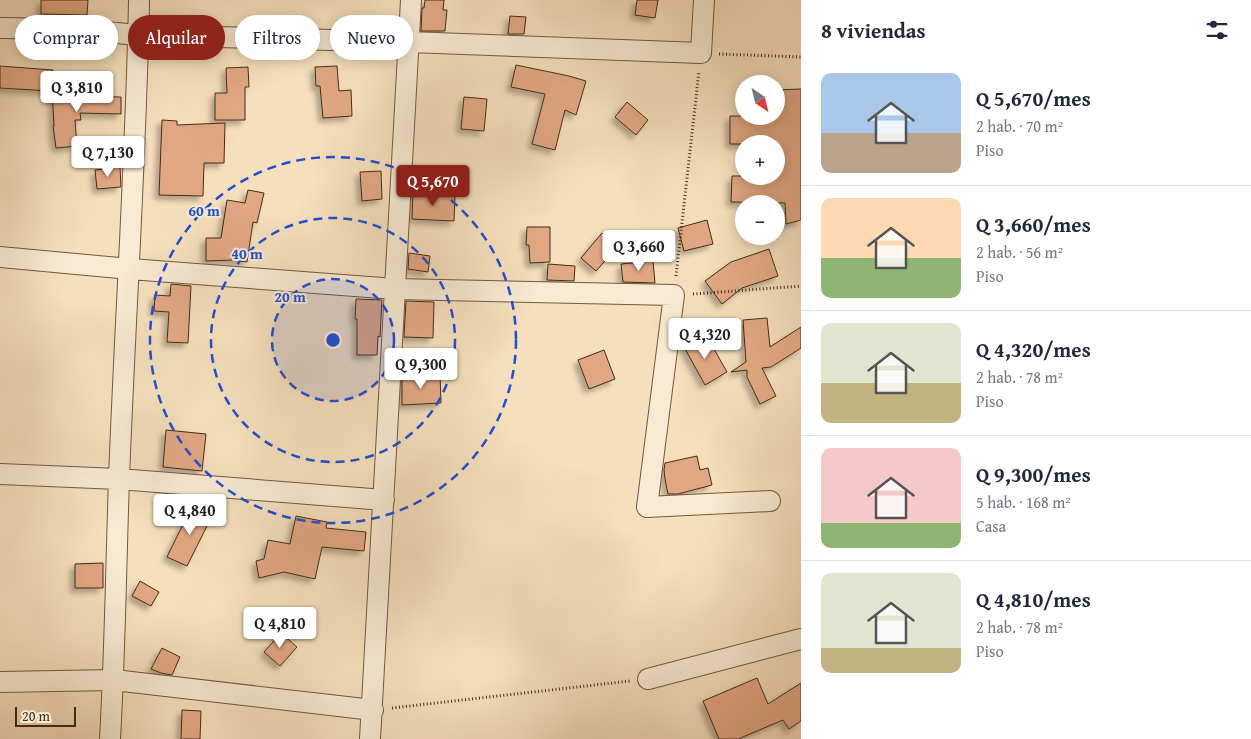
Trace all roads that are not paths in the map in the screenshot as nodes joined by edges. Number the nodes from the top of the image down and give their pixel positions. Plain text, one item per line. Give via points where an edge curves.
1 (139, 0) edge
2 (411, 0) edge
3 (704, 0) edge
4 (139, 15) edge
5 (410, 15) edge
6 (0, 28) edge
7 (128, 34) edge
8 (225, 37) edge
9 (330, 40) edge
10 (413, 42) edge
11 (137, 60) edge
12 (407, 60) edge
13 (0, 257) edge
14 (130, 269) junction
15 (395, 289) junction
16 (0, 474) edge
17 (119, 479) junction
18 (384, 500) junction
19 (770, 501) dead end
20 (801, 639) edge
21 (648, 679) road end
22 (114, 680) junction
23 (0, 682) edge
24 (373, 710) junction
25 (110, 739) edge
26 (370, 739) edge

1 - 4 street
2 - 5 street
3 - 10 street via 701,53
6 - 7 street
8 - 9 street
11 - 14 street
12 - 15 street
13 - 14 street
14 - 15 street
14 - 17 street
15 - 18 street
15 - 19 street via 674,295 647,507
16 - 17 street
17 - 18 street
17 - 22 street
18 - 24 street
20 - 21 street
22 - 23 street
22 - 24 street
22 - 25 street
24 - 26 street

